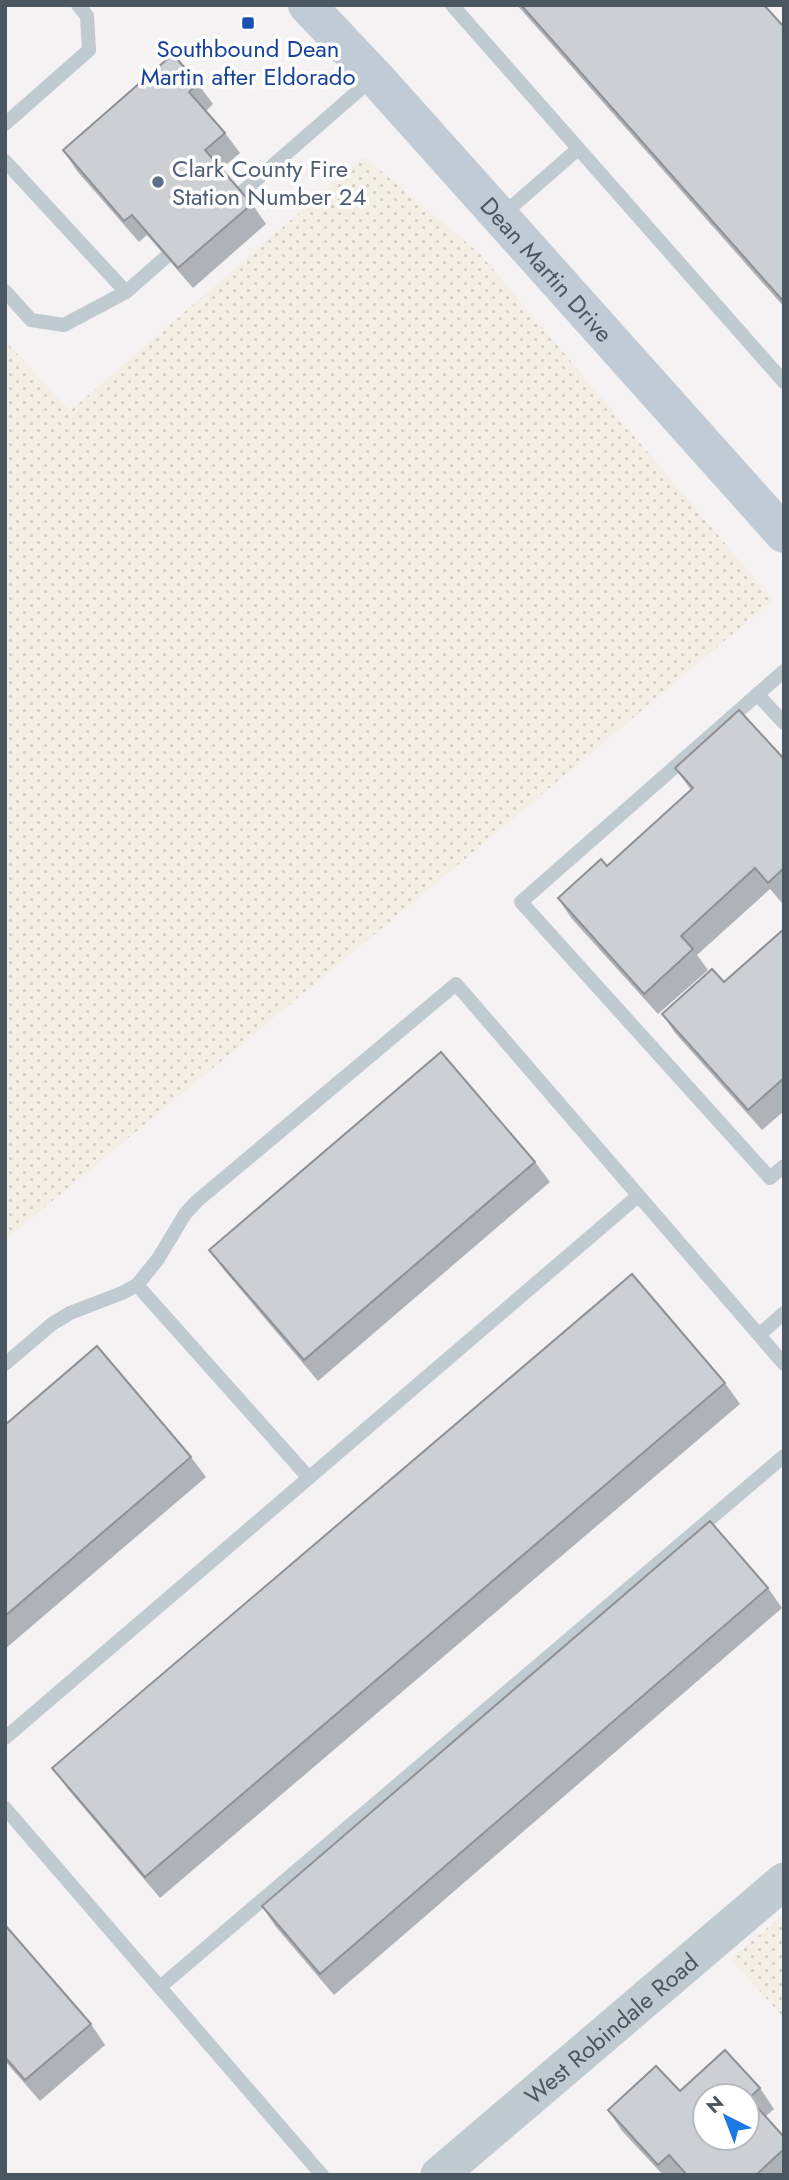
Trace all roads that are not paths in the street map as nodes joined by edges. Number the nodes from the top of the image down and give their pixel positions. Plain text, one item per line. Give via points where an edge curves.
1 (78, 5) edge
2 (307, 5) edge
3 (452, 5) edge
4 (375, 77) junction
5 (5, 124) edge
6 (578, 149) junction
7 (5, 161) edge
8 (240, 194) edge
9 (500, 217) junction
10 (166, 257) edge
11 (5, 291) edge
12 (125, 292) junction
13 (784, 382) edge
14 (784, 534) edge
15 (784, 671) edge
16 (757, 694) junction
17 (784, 723) edge
18 (784, 1166) edge
19 (638, 1196) junction
20 (137, 1284) junction
21 (784, 1313) edge
22 (758, 1335) junction
23 (5, 1364) edge
24 (784, 1364) edge
25 (784, 1456) edge
26 (309, 1478) junction
27 (5, 1738) edge
28 (5, 1808) edge
29 (784, 1881) edge
30 (160, 1987) junction
31 (322, 2175) edge
32 (439, 2175) edge

1 - 5 lane via 87,16 89,50
2 - 4 main road, Dean Martin Drive
3 - 6 lane
4 - 8 lane
4 - 9 main road, Dean Martin Drive
6 - 9 lane
6 - 13 lane
7 - 12 lane
9 - 14 main road, Dean Martin Drive
10 - 12 lane
11 - 12 lane via 31,320 64,325
15 - 16 lane
16 - 17 lane
16 - 18 lane via 521,902 770,1178
19 - 20 lane via 456,984 197,1201
19 - 22 lane
19 - 26 lane
20 - 23 lane via 70,1313
20 - 26 lane
21 - 22 lane
22 - 24 lane
25 - 30 lane
26 - 27 lane
28 - 30 lane
29 - 32 street, West Robindale Road
30 - 31 lane

